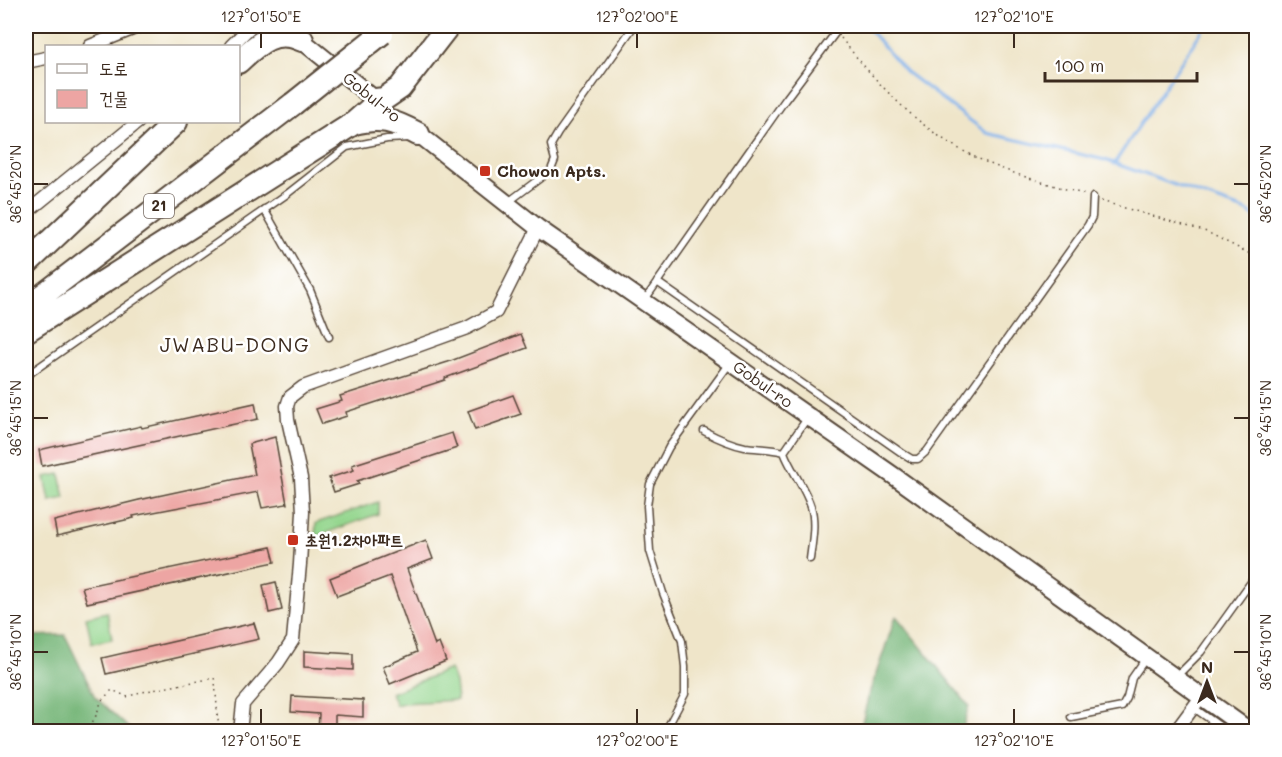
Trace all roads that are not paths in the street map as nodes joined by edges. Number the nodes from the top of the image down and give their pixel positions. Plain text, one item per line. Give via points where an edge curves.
1 (140, 26) edge
2 (284, 26) edge
3 (448, 26) edge
4 (634, 26) edge
5 (380, 28) edge
6 (258, 32) edge
7 (836, 32) road end
8 (301, 33) edge
9 (92, 45) edge
10 (233, 45) edge
11 (45, 58) edge
12 (240, 59) edge
13 (26, 62) edge
14 (411, 75) junction
15 (287, 99) junction
16 (376, 100) junction
17 (137, 123) edge
18 (175, 123) edge
19 (354, 123) junction
20 (420, 136) junction
21 (1093, 197) road end
22 (506, 203) junction
23 (264, 209) junction
24 (26, 213) edge
25 (538, 228) junction
26 (26, 264) edge
27 (657, 282) junction
28 (26, 291) edge
29 (643, 301) junction
30 (26, 308) edge
31 (26, 331) edge
32 (329, 337) dead end
33 (731, 362) junction
34 (26, 376) edge
35 (809, 417) junction
36 (704, 431) dead end
37 (784, 452) junction
38 (810, 559) dead end
39 (1257, 575) edge
40 (1146, 658) junction
41 (1175, 679) junction
42 (1197, 702) junction
43 (1071, 717) dead end
44 (240, 732) edge
45 (665, 732) edge
46 (1176, 732) edge
47 (1228, 732) edge
48 (1251, 732) edge

1 - 9 street
2 - 8 main road, Gobul-ro
3 - 14 highway
4 - 22 lane via 551,145 555,160 551,170
5 - 15 highway, 21
6 - 8 highway via 269,38
6 - 10 street
6 - 12 highway
7 - 27 lane
8 - 16 main road, Gobul-ro
11 - 13 street
14 - 16 highway via 394,94
14 - 20 highway via 405,86 404,109
15 - 28 highway, 21
15 - 30 highway, 21
16 - 19 highway
16 - 20 main road, Gobul-ro
17 - 24 street
18 - 26 highway
19 - 20 highway via 386,120
19 - 31 highway
20 - 22 main road, Gobul-ro
20 - 23 lane via 347,147
21 - 27 lane via 1088,225 918,459 902,453
22 - 25 main road, Gobul-ro
23 - 32 lane via 310,290
23 - 34 lane
25 - 29 main road, Gobul-ro
25 - 44 street via 496,312 467,328 303,387 290,397 288,420 301,478 303,512 293,640 243,704
27 - 29 lane
29 - 33 main road, Gobul-ro
33 - 35 main road, Gobul-ro
33 - 45 lane via 669,447 650,484 650,551 682,641 686,667 685,694
35 - 37 lane
35 - 40 main road, Gobul-ro
36 - 37 lane via 727,442
37 - 38 lane via 812,509
39 - 41 lane via 1201,652
40 - 41 main road, Gobul-ro
40 - 43 lane via 1132,678 1122,707
41 - 42 main road, Gobul-ro
42 - 46 street
42 - 47 lane
42 - 48 main road, Gobul-ro

